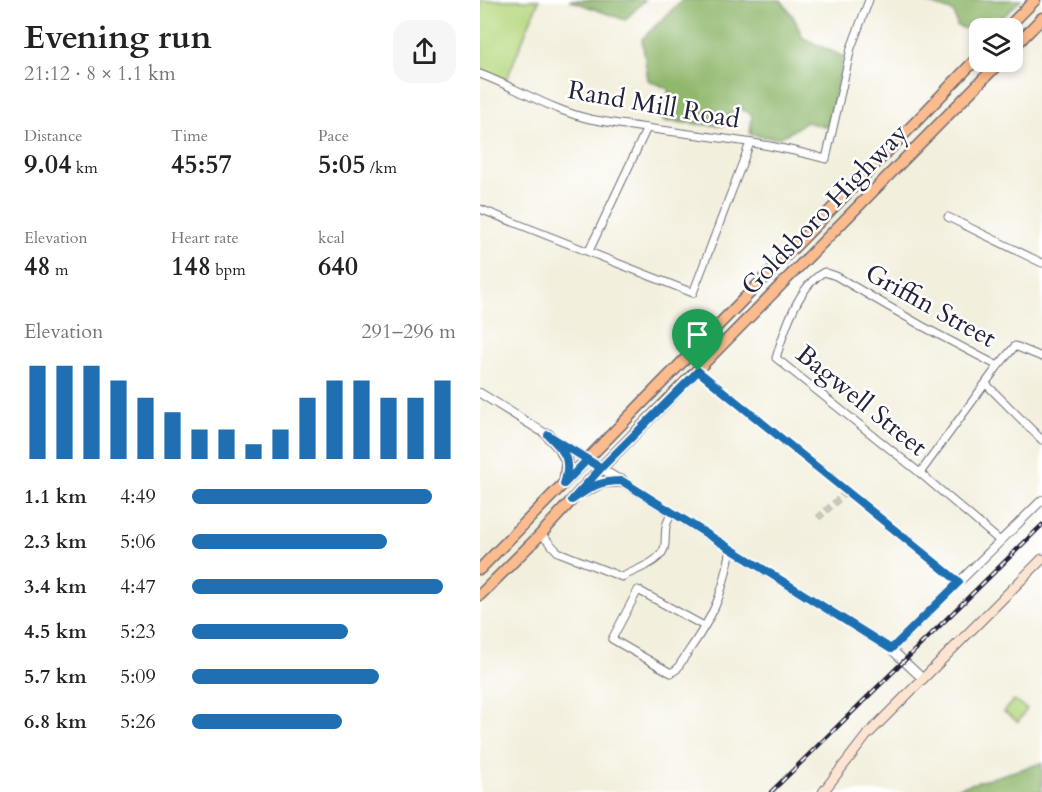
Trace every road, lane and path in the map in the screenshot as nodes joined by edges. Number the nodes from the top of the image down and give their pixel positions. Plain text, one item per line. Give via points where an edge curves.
1 (868, 0) edge
2 (1035, 0) edge
3 (1017, 18) edge
4 (1042, 18) edge
5 (1023, 37) edge
6 (969, 67) edge
7 (990, 72) edge
8 (480, 74) edge
9 (647, 128) junction
10 (750, 143) junction
11 (480, 209) edge
12 (948, 217) dead end
13 (589, 252) junction
14 (1042, 262) edge
15 (825, 273) joint
16 (1042, 357) edge
17 (998, 366) junction
18 (698, 371) junction
19 (986, 384) junction
20 (480, 393) edge
21 (548, 435) junction
22 (1042, 440) edge
23 (587, 460) junction
24 (601, 468) junction
25 (920, 473) junction
26 (622, 481) junction
27 (564, 484) junction
28 (572, 500) junction
29 (1042, 500) edge
30 (672, 512) junction
31 (541, 534) junction
32 (1000, 541) junction
33 (731, 549) junction
34 (1042, 559) edge
35 (480, 569) edge
36 (959, 582) junction
37 (480, 595) edge
38 (704, 626) junction
39 (891, 649) junction
40 (922, 678) junction
41 (823, 792) edge

1 - 10 street, Rand Mill Road via 851,48 826,159
2 - 3 main road
4 - 5 main road
6 - 23 main road, Goldsboro Highway
7 - 18 main road, Goldsboro Highway
8 - 9 street, Rand Mill Road via 555,108
9 - 10 street, Rand Mill Road
9 - 13 street
10 - 13 street via 693,293
11 - 13 street
12 - 14 street
15 - 17 street, Griffin Street
15 - 25 street, Bagwell Street via 813,278 803,290 776,358
16 - 17 street, Griffin Street via 1015,346
17 - 19 street
18 - 24 main road, Goldsboro Highway
18 - 36 street
19 - 22 street
19 - 25 street
20 - 21 street
21 - 23 street
21 - 27 main road via 567,460
23 - 24 street
23 - 27 main road, Goldsboro Highway
24 - 26 street
24 - 28 main road, Goldsboro Highway
25 - 32 street, Bagwell Street
26 - 28 main road via 596,484
26 - 30 street
27 - 35 main road, Goldsboro Highway
28 - 31 main road, Goldsboro Highway
29 - 32 street
30 - 31 street via 659,557 622,577 558,552
30 - 33 street
31 - 37 main road, Goldsboro Highway
32 - 36 street
33 - 38 street via 716,606
33 - 39 street
34 - 40 main road
36 - 39 street
38 - 38 street via 671,673 612,639 638,590
39 - 40 street
40 - 41 main road via 867,735

